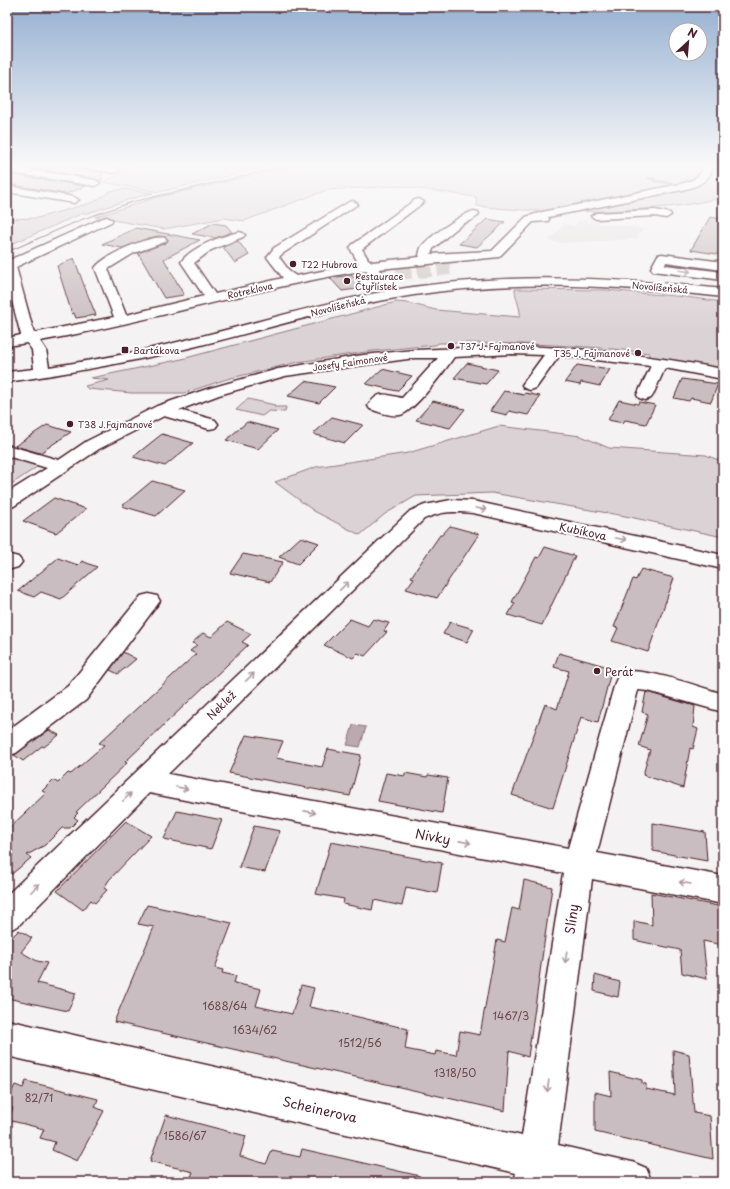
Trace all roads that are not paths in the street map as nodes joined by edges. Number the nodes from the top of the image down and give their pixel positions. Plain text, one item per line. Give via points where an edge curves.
1 (328, 219) edge
2 (395, 219) edge
3 (465, 219) edge
4 (530, 219) edge
5 (107, 220) dead end
6 (239, 234) dead end
7 (161, 240) dead end
8 (495, 254) junction
9 (430, 259) junction
10 (369, 266) junction
11 (723, 266) edge
12 (450, 268) tunnel mouth
13 (723, 276) edge
14 (292, 281) junction
15 (316, 290) dead end
16 (399, 293) junction
17 (723, 293) edge
18 (293, 295) dead end
19 (212, 299) junction
20 (228, 309) dead end
21 (123, 320) junction
22 (7, 342) edge
23 (36, 345) junction
24 (555, 351) junction
25 (447, 352) junction
26 (660, 362) junction
27 (42, 373) junction
28 (723, 374) edge
29 (7, 378) edge
30 (530, 385) dead end
31 (645, 395) dead end
32 (406, 404) dead end
33 (163, 410) junction
34 (209, 424) dead end
35 (7, 450) edge
36 (61, 466) junction
37 (7, 502) edge
38 (442, 505) joint
39 (723, 562) edge
40 (150, 601) dead end
41 (723, 702) edge
42 (7, 746) edge
43 (144, 780) junction
44 (579, 863) junction
45 (723, 890) edge
46 (7, 916) edge
47 (7, 1038) edge
48 (536, 1170) edge
49 (632, 1182) edge

1 - 14 street via 278,251 273,257
2 - 10 street via 356,248
3 - 9 street via 427,248 425,254
4 - 8 street
5 - 23 street via 9,265 27,334
6 - 19 street via 203,251 187,262
7 - 21 street via 140,246 101,268
8 - 9 street, Rotreklova
8 - 12 street via 503,262
9 - 10 street, Rotreklova
10 - 14 street, Rotreklova
10 - 16 street
11 -> 13 street via 662,258 657,268
14 - 15 street
14 - 18 street
14 - 19 street, Rotreklova
16 - 17 street, Novolíšeňská via 475,284 538,281 630,284
16 - 27 street, Novolíšeňská via 133,357
19 - 20 street
19 - 21 street via 214,311 138,329
21 - 23 street via 120,332
22 - 23 street
23 - 27 street
24 - 25 street, Josefy Faimonové
24 - 26 street, Josefy Faimonové
24 - 30 street
25 - 32 street via 448,355 428,382
25 - 33 street, Josefy Faimonové via 362,360 283,372 213,392
26 - 28 street, Josefy Faimonové
26 - 31 street
27 - 29 street, Novolíšeňská
33 - 34 street
33 - 36 street, Josefy Faimonové via 92,445
35 - 36 street
36 - 37 street, Josefy Faimonové
38 -> 39 street, Kubíkova via 473,507
43 -> 38 street, Neklež via 417,515
40 - 42 street via 77,693
41 - 44 street, Slíny via 648,682 630,680 627,683
43 -> 44 street, Nivky
46 -> 43 street, Neklež
45 -> 44 street, Nivky
44 -> 48 street, Slíny
47 - 48 street, Scheinerova
48 - 49 street, Scheinerova

